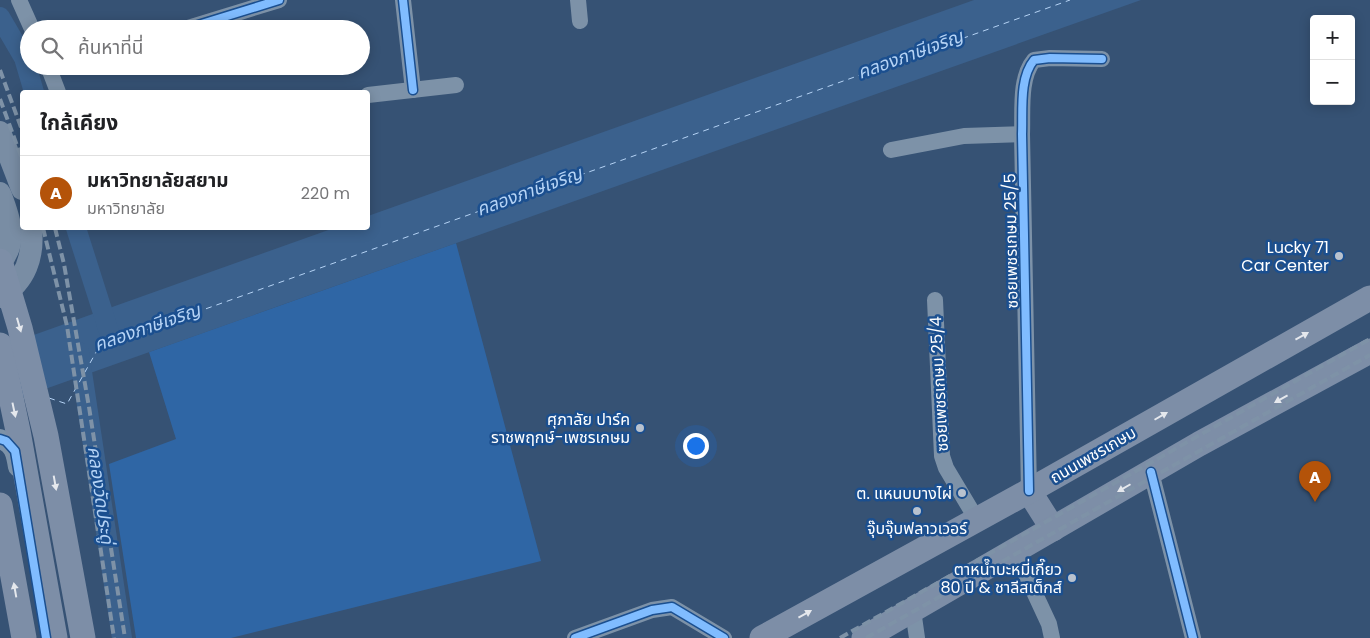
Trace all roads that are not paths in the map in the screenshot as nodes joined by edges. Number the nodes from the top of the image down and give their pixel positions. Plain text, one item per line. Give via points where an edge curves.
1 (20, 0) edge
2 (279, 0) edge
3 (403, 0) edge
4 (578, 0) edge
5 (28, 20) edge
6 (214, 20) edge
7 (580, 21) dead end
8 (1102, 59) dead end
9 (54, 75) edge
10 (456, 85) dead end
11 (58, 90) edge
12 (413, 90) junction
13 (370, 95) edge
14 (0, 132) edge
15 (1022, 134) junction
16 (891, 150) dead end
17 (20, 184) edge
18 (0, 193) edge
19 (31, 230) edge
20 (0, 262) edge
21 (0, 297) edge
22 (1370, 298) edge
23 (934, 300) dead end
24 (0, 345) edge
25 (1370, 351) edge
26 (0, 439) edge
27 (1151, 472) junction
28 (1029, 491) junction
29 (0, 505) edge
30 (976, 520) junction
31 (1053, 529) junction
32 (1015, 551) junction
33 (913, 610) junction
34 (24, 638) edge
35 (46, 638) edge
36 (55, 638) edge
37 (83, 638) edge
38 (575, 638) edge
39 (724, 638) edge
40 (762, 638) edge
41 (864, 638) edge
42 (917, 638) edge
43 (1052, 638) edge
44 (1194, 638) edge

1 - 5 street
2 - 6 street
3 - 12 street
4 - 7 street
8 - 15 street, ซอยเพชรเกษม 25/5 via 1034,60 1028,68 1025,84
9 - 11 street
10 - 12 street
12 - 13 street
14 - 17 main road
15 - 16 street via 964,136
15 - 28 street, ซอยเพชรเกษม 25/5
18 - 20 main road via 12,239
19 - 21 main road via 33,247 25,272
20 -> 37 main road, bridge via 46,436
28 -> 22 main road, ถนนเพชรเกษม
23 - 30 street, ซอยเพชรเกษม 25/4 via 942,456
24 -> 36 main road
25 -> 27 main road
26 - 35 street via 15,451
27 -> 31 main road
27 - 44 street
28 - 30 main road, ถนนเพชรเกษม
28 - 31 main road
34 -> 29 main road
40 -> 30 main road, ถนนเพชรเกษม
31 - 32 main road
32 - 33 main road
32 - 43 street via 1049,624
33 - 41 main road
33 - 42 street
38 - 39 street via 652,610 672,607

